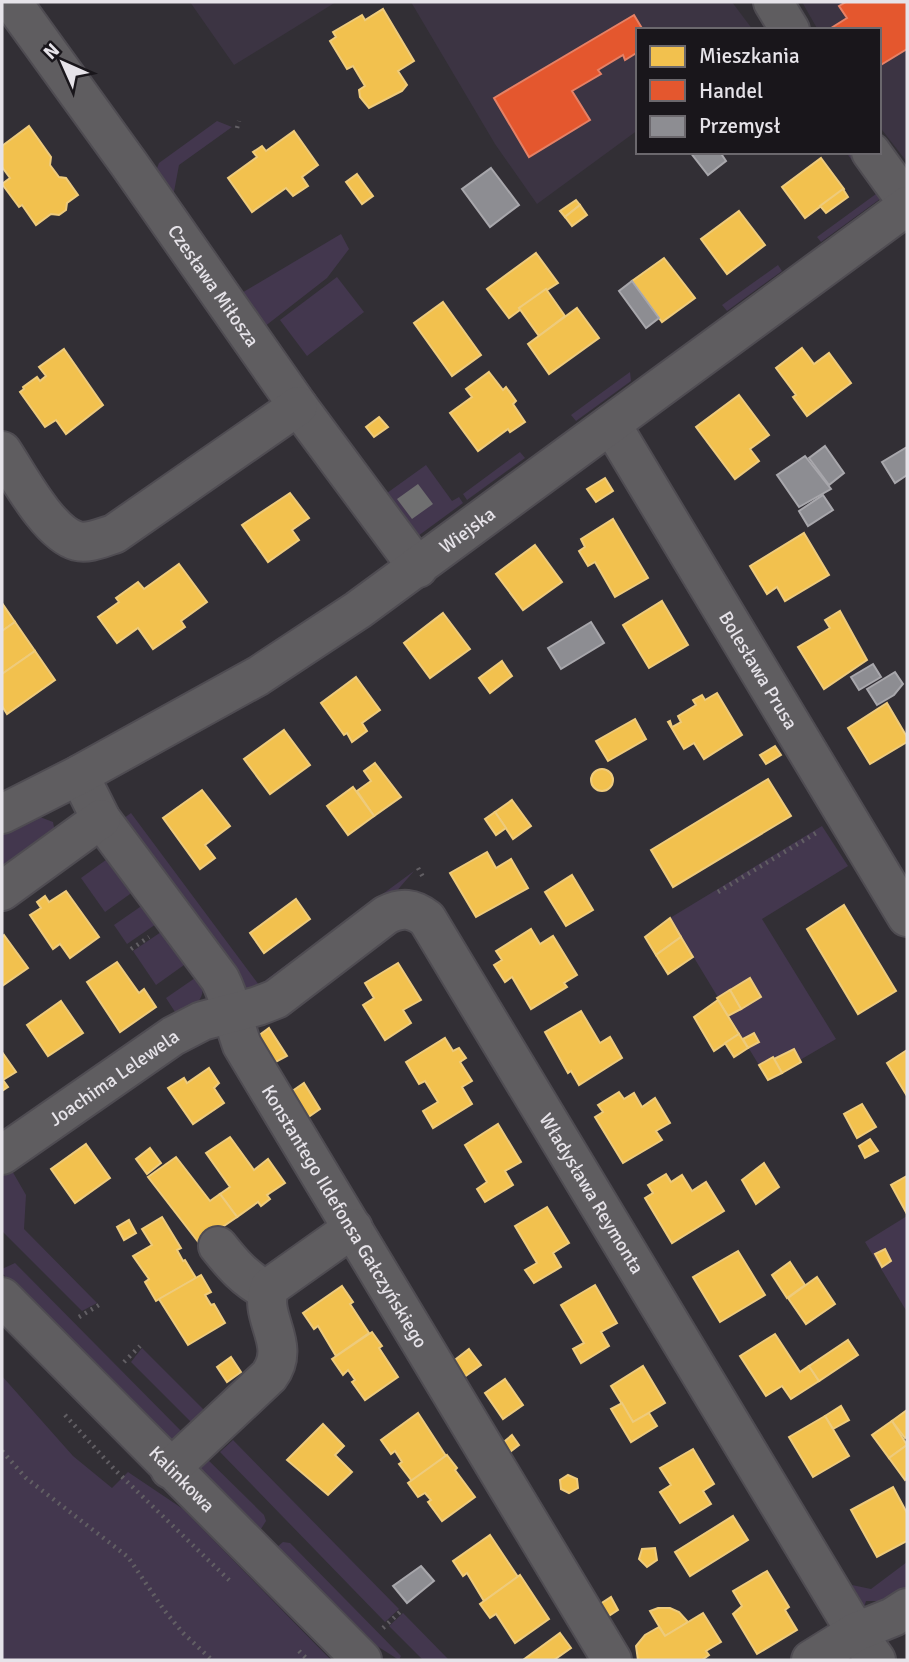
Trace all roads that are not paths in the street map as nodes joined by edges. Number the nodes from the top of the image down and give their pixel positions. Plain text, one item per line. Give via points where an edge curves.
1 (12, 2) edge
2 (773, 2) edge
3 (789, 28) edge
4 (872, 154) edge
5 (907, 204) edge
6 (298, 407) junction
7 (611, 424) junction
8 (2, 451) edge
9 (418, 568) junction
10 (79, 775) junction
11 (2, 814) edge
12 (101, 819) junction
13 (2, 891) edge
14 (907, 917) edge
15 (234, 1013) junction
16 (2, 1155) edge
17 (353, 1228) junction
18 (218, 1246) dead end
19 (268, 1291) junction
20 (2, 1297) edge
21 (170, 1469) junction
22 (907, 1608) edge
23 (866, 1646) edge
24 (362, 1660) edge
25 (612, 1660) edge
26 (811, 1660) edge

1 - 6 street, Czesława Miłosza
2 - 3 street
4 - 5 street
5 - 7 street, Wiejska
6 - 8 street via 114,534 93,540 79,541 53,526
6 - 9 street, Czesława Miłosza
7 - 9 street, Wiejska
7 - 14 street, Bolesława Prusa
9 - 10 street, Wiejska via 273,667
10 - 11 street, Wiejska
10 - 12 street, Konstantego Ildefonsa Gałczyńskiego
12 - 13 street
12 - 15 street, Konstantego Ildefonsa Gałczyńskiego via 220,979
15 - 16 street, Joachima Lelewela via 173,1035
15 - 17 street, Konstantego Ildefonsa Gałczyńskiego via 242,1045
15 - 23 street, Władysława Reymonta via 276,999 395,910 409,909 427,919
17 - 19 street
17 - 25 street, Konstantego Ildefonsa Gałczyńskiego
18 - 19 street via 239,1272
19 - 21 street via 266,1300 279,1353 275,1368
20 - 21 street, Kalinkowa
21 - 24 street, Kalinkowa
22 - 23 street
23 - 26 street

